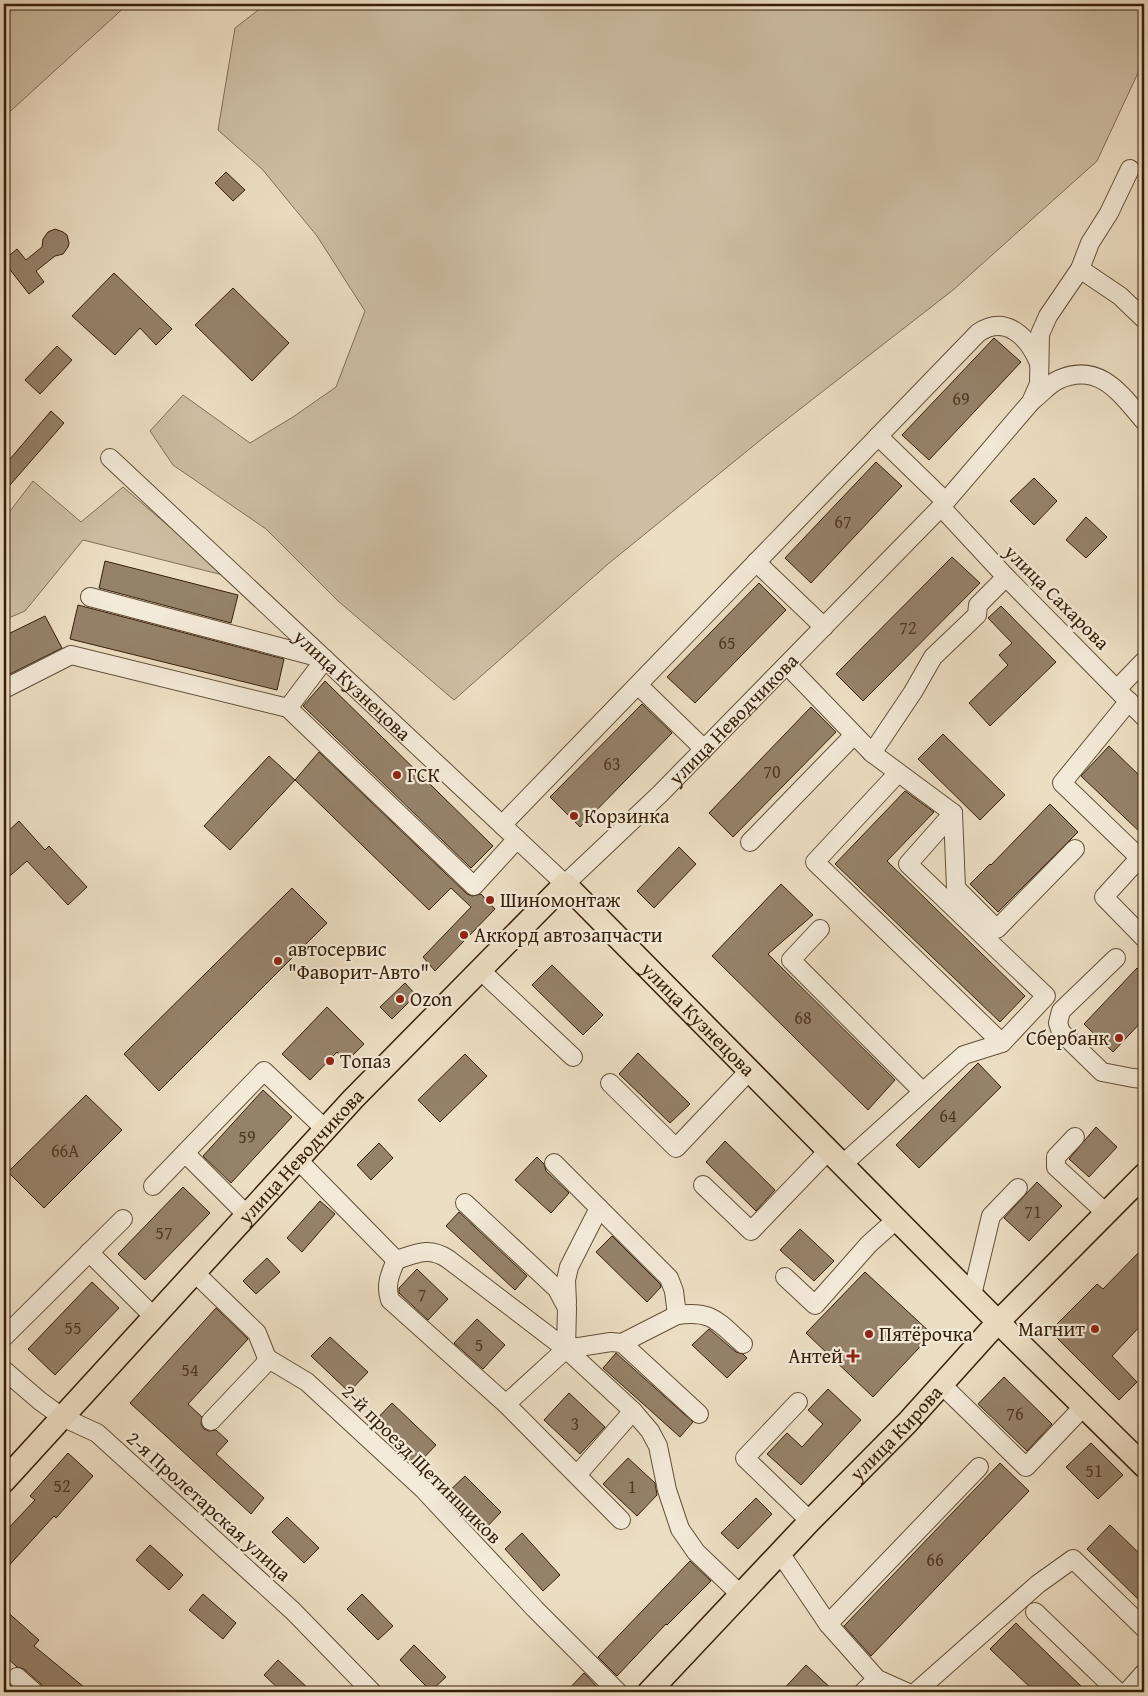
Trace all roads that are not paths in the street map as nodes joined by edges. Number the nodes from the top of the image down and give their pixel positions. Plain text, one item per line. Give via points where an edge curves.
1 (1130, 169) dead end
2 (1080, 269) junction
3 (1144, 319) edge
4 (1040, 367) junction
5 (1031, 402) junction
6 (1144, 421) edge
7 (878, 436) junction
8 (110, 458) dead end
9 (943, 504) junction
10 (756, 562) junction
11 (1006, 577) junction
12 (90, 597) dead end
13 (824, 627) junction
14 (325, 659) junction
15 (1144, 661) edge
16 (787, 665) junction
17 (638, 685) junction
18 (4, 689) edge
19 (1123, 695) junction
20 (288, 708) junction
21 (1144, 717) edge
22 (854, 735) junction
23 (704, 749) junction
24 (872, 752) junction
25 (898, 773) junction
26 (953, 814) junction
27 (502, 825) junction
28 (517, 839) junction
29 (750, 842) dead end
30 (1075, 849) dead end
31 (1143, 857) edge
32 (565, 884) junction
33 (820, 929) dead end
34 (1144, 938) edge
35 (1116, 958) dead end
36 (480, 970) junction
37 (1002, 1043) junction
38 (573, 1057) dead end
39 (750, 1070) junction
40 (1144, 1079) edge
41 (610, 1082) dead end
42 (923, 1092) junction
43 (326, 1129) junction
44 (1075, 1137) dead end
45 (185, 1153) junction
46 (836, 1157) junction
47 (298, 1160) junction
48 (554, 1163) dead end
49 (1144, 1175) edge
50 (703, 1185) dead end
51 (153, 1186) dead end
52 (1018, 1188) dead end
53 (465, 1203) dead end
54 (599, 1208) junction
55 (1107, 1214) junction
56 (247, 1215) junction
57 (122, 1219) dead end
58 (897, 1219) junction
59 (89, 1252) junction
60 (396, 1260) junction
61 (194, 1272) junction
62 (785, 1277) dead end
63 (972, 1295) junction
64 (567, 1308) junction
65 (677, 1315) junction
66 (154, 1317) junction
67 (998, 1322) junction
68 (4, 1337) edge
69 (622, 1343) junction
70 (743, 1344) dead end
71 (566, 1349) junction
72 (266, 1358) junction
73 (4, 1370) edge
74 (941, 1384) junction
75 (798, 1402) dead end
76 (506, 1404) junction
77 (1084, 1406) junction
78 (633, 1411) junction
79 (699, 1414) dead end
80 (62, 1417) junction
81 (211, 1421) dead end
82 (1144, 1466) edge
83 (979, 1467) dead end
84 (576, 1475) junction
85 (4, 1481) edge
86 (621, 1520) dead end
87 (810, 1522) junction
88 (780, 1553) junction
89 (740, 1594) junction
90 (1035, 1612) dead end
91 (828, 1624) junction
92 (1144, 1628) edge
93 (1144, 1673) edge
94 (17, 1677) dead end
95 (873, 1685) edge
96 (34, 1692) edge
97 (372, 1692) edge
98 (618, 1692) edge
99 (649, 1692) edge
100 (863, 1692) edge
101 (906, 1692) edge
102 (916, 1692) edge
103 (1118, 1692) edge
104 (1127, 1692) edge

1 - 2 street, улица Неводчикова via 1090,243
2 - 3 street via 1120,296
2 - 4 street, улица Неводчикова via 1048,316 1040,334
4 - 5 street, улица Неводчикова via 1039,384
4 - 7 street via 1033,349 1014,331 1002,326 985,328
5 - 6 street via 1057,380 1093,375 1106,381
5 - 9 street, улица Неводчикова
7 - 9 street, улица Сахарова
7 - 10 street
8 - 14 street, улица Кузнецова
9 - 11 street, улица Сахарова
9 - 13 street, улица Неводчикова
10 - 13 street
10 - 17 street
11 - 19 street, улица Сахарова
11 - 24 street via 978,605 977,615 933,658
12 - 14 street
13 - 16 street, улица Неводчикова
14 - 20 street
14 - 27 street, улица Кузнецова
15 - 19 street
16 - 22 street
16 - 23 street, улица Неводчикова
17 - 23 street
17 - 27 street
18 - 20 street via 71,655
19 - 21 street, улица Сахарова
19 - 31 street via 1062,783
20 - 28 street via 474,886
22 - 24 street
22 - 29 street
23 - 32 street, улица Неводчикова
24 - 25 street
25 - 26 street
25 - 37 street via 815,862
26 - 30 street via 956,888 997,929
26 - 37 street via 908,864 1046,996
27 - 28 street, улица Кузнецова
28 - 32 street, улица Кузнецова
31 - 34 street via 1104,897
32 - 36 main road, улица Неводчикова
32 - 39 main road, улица Кузнецова
33 - 42 street via 791,960
35 - 40 street via 1061,1011 1060,1032 1102,1072
36 - 38 street
36 - 43 main road, улица Неводчикова
37 - 42 street via 964,1055
39 - 41 street via 676,1148
39 - 46 main road, улица Кузнецова
42 - 46 street
43 - 45 street via 264,1071
43 - 47 main road, улица Неводчикова
44 - 55 street via 1056,1157 1056,1167
45 - 51 street
45 - 56 street
46 - 50 street via 751,1231
46 - 58 main road, улица Кузнецова
47 - 56 main road, улица Неводчикова
47 - 60 street
48 - 54 street
49 - 55 main road, улица Кирова
52 - 63 street via 991,1216
53 - 64 street via 543,1274 557,1289
54 - 64 street via 569,1267
54 - 65 street via 669,1278
55 - 67 main road, улица Кирова
56 - 61 main road, улица Неводчикова
57 - 59 street
58 - 62 street via 869,1244 814,1305
58 - 63 main road, улица Кузнецова
59 - 66 street
59 - 68 street
60 - 71 street via 426,1251 439,1253
60 - 76 street via 388,1278 390,1300
61 - 66 main road, улица Неводчикова
61 - 72 street via 257,1333
63 - 67 main road, улица Кузнецова
64 - 71 street
65 - 69 street
65 - 70 street via 694,1312 711,1316
66 - 80 main road, улица Неводчикова
67 - 74 main road, улица Кирова
67 - 77 main road, улица Кузнецова
69 - 71 street
69 - 79 street
71 - 76 street
71 - 78 street
72 - 81 street via 264,1365
72 - 98 street, 2-й проезд Щетинщиков via 307,1382 424,1490
73 - 80 street, 2-я Пролетарская улица
74 - 77 street via 1026,1466
74 - 87 main road, улица Кирова
75 - 87 street via 744,1458
76 - 84 street
77 - 82 main road, улица Кузнецова
78 - 84 street
78 - 89 street via 658,1446 667,1490 680,1529 696,1552
80 - 85 main road, улица Неводчикова
80 - 97 street, 2-я Пролетарская улица via 97,1433 293,1611
83 - 91 street
84 - 86 street
87 - 88 main road, улица Кирова
88 - 89 main road, улица Кирова
88 - 91 street
89 - 99 main road, улица Кирова
90 - 103 street
91 - 95 street
92 - 102 street via 1073,1559 1038,1584
93 - 104 street
94 - 96 street
95 - 100 street
95 - 101 street

